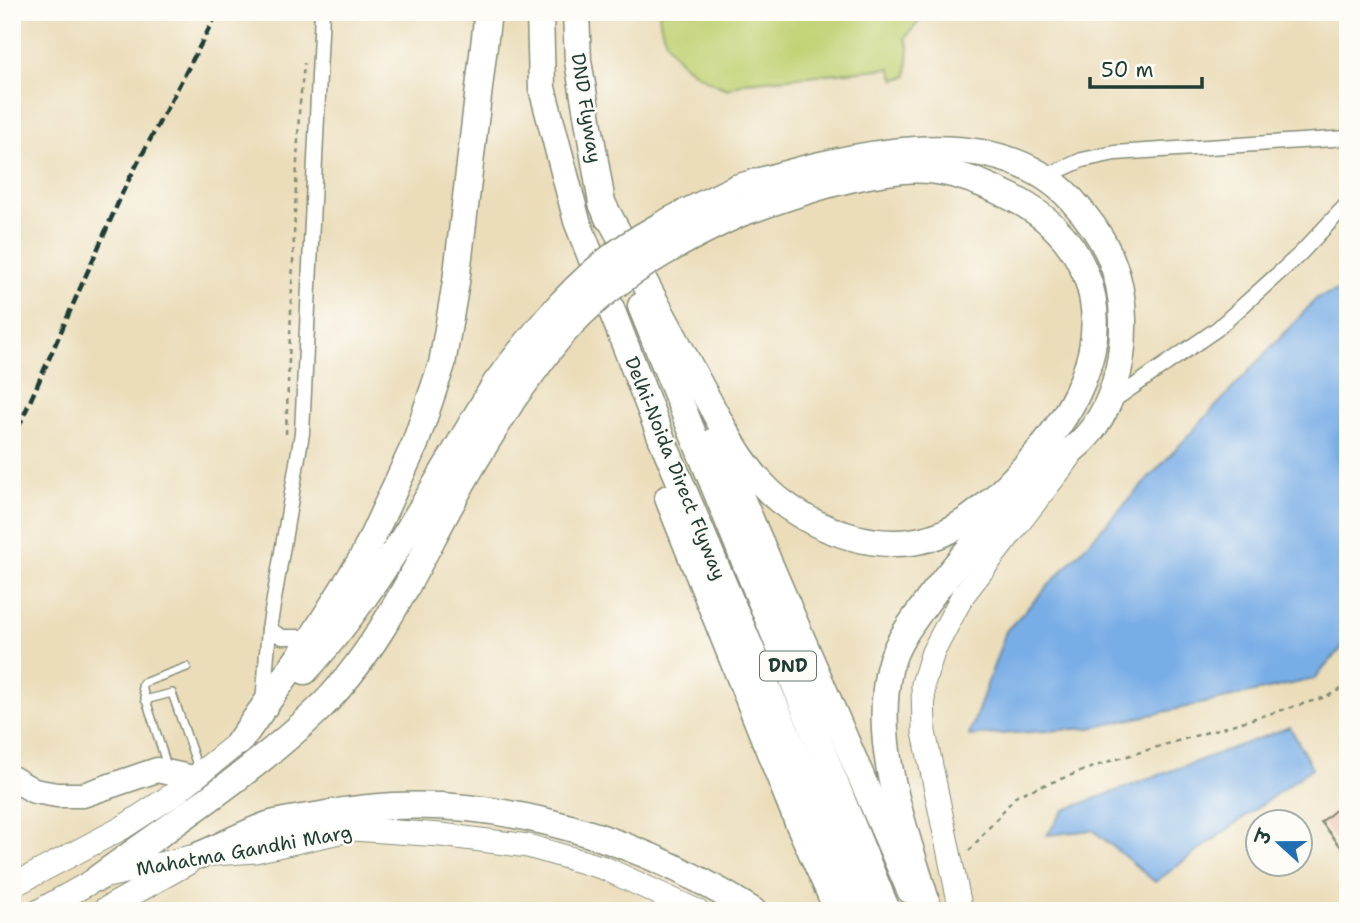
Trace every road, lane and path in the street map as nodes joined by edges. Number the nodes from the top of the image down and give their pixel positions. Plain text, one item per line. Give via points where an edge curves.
1 (322, 12) edge
2 (488, 12) edge
3 (540, 12) edge
4 (576, 12) edge
5 (304, 54) dead end
6 (1348, 138) edge
7 (1042, 178) junction
8 (738, 200) junction
9 (602, 203) junction
10 (1348, 204) edge
11 (615, 319) junction
12 (670, 332) junction
13 (504, 391) junction
14 (1108, 404) junction
15 (286, 438) dead end
16 (1082, 442) junction
17 (269, 629) junction
18 (312, 637) junction
19 (187, 667) dead end
20 (1348, 685) edge
21 (145, 700) junction
22 (263, 705) junction
23 (239, 742) junction
24 (169, 770) junction
25 (196, 776) junction
26 (12, 779) edge
27 (200, 855) junction
28 (949, 857) junction
29 (98, 878) junction
30 (12, 886) edge
31 (39, 911) edge
32 (102, 911) edge
33 (697, 911) edge
34 (753, 911) edge
35 (838, 911) edge
36 (862, 911) edge
37 (887, 911) edge
38 (919, 911) edge
39 (929, 911) edge
40 (961, 911) edge

1 - 17 street via 302,433
2 - 18 highway via 442,364 415,444 363,556
3 - 11 highway, Delhi-Noida Direct Flyway / DND via 542,88 577,221
4 - 9 highway, DND Flyway via 578,61
5 - 15 path
6 - 7 street via 1115,153 1082,160
7 - 8 highway via 997,157 929,148 849,159
7 - 14 highway via 1066,194 1090,220 1116,270 1123,340
8 - 12 highway via 904,170 969,176 1026,204 1067,237 1080,256 1087,280 1092,302 1090,351 1072,404 1042,448 995,499 949,531 927,539 878,543 824,527 778,500 749,469
8 - 13 highway, bridge via 619,283
9 - 12 highway
9 - 37 highway, Delhi-Noida Direct Flyway / DND
10 - 14 street via 1217,329
11 - 35 highway via 628,400
11 - 36 highway, Delhi-Noida Direct Flyway / DND
12 - 38 highway
13 - 23 highway via 339,634
13 - 29 highway via 408,583 361,657 319,709
14 - 16 highway
16 - 28 main road via 963,595 933,652 923,684 923,732
16 - 39 highway via 1043,471 968,546 898,645 889,669 884,743
17 - 18 street via 282,637
17 - 22 street
18 - 22 highway
19 - 21 lane via 144,683
20 - 28 path via 1326,697 1107,762 1017,795 978,844
21 - 24 lane
21 - 25 lane via 172,693
22 - 23 highway
23 - 25 main road
24 - 25 highway
24 - 26 highway via 83,794 34,791
25 - 30 main road via 122,828
27 - 29 main road, Mahatma Gandhi Marg
27 - 32 main road
27 - 33 main road, Mahatma Gandhi Marg via 255,851 353,829 441,835 528,846 604,868
27 - 34 highway via 270,825 358,807 457,806 560,825 621,844 700,880
28 - 40 main road
29 - 31 main road, Mahatma Gandhi Marg

